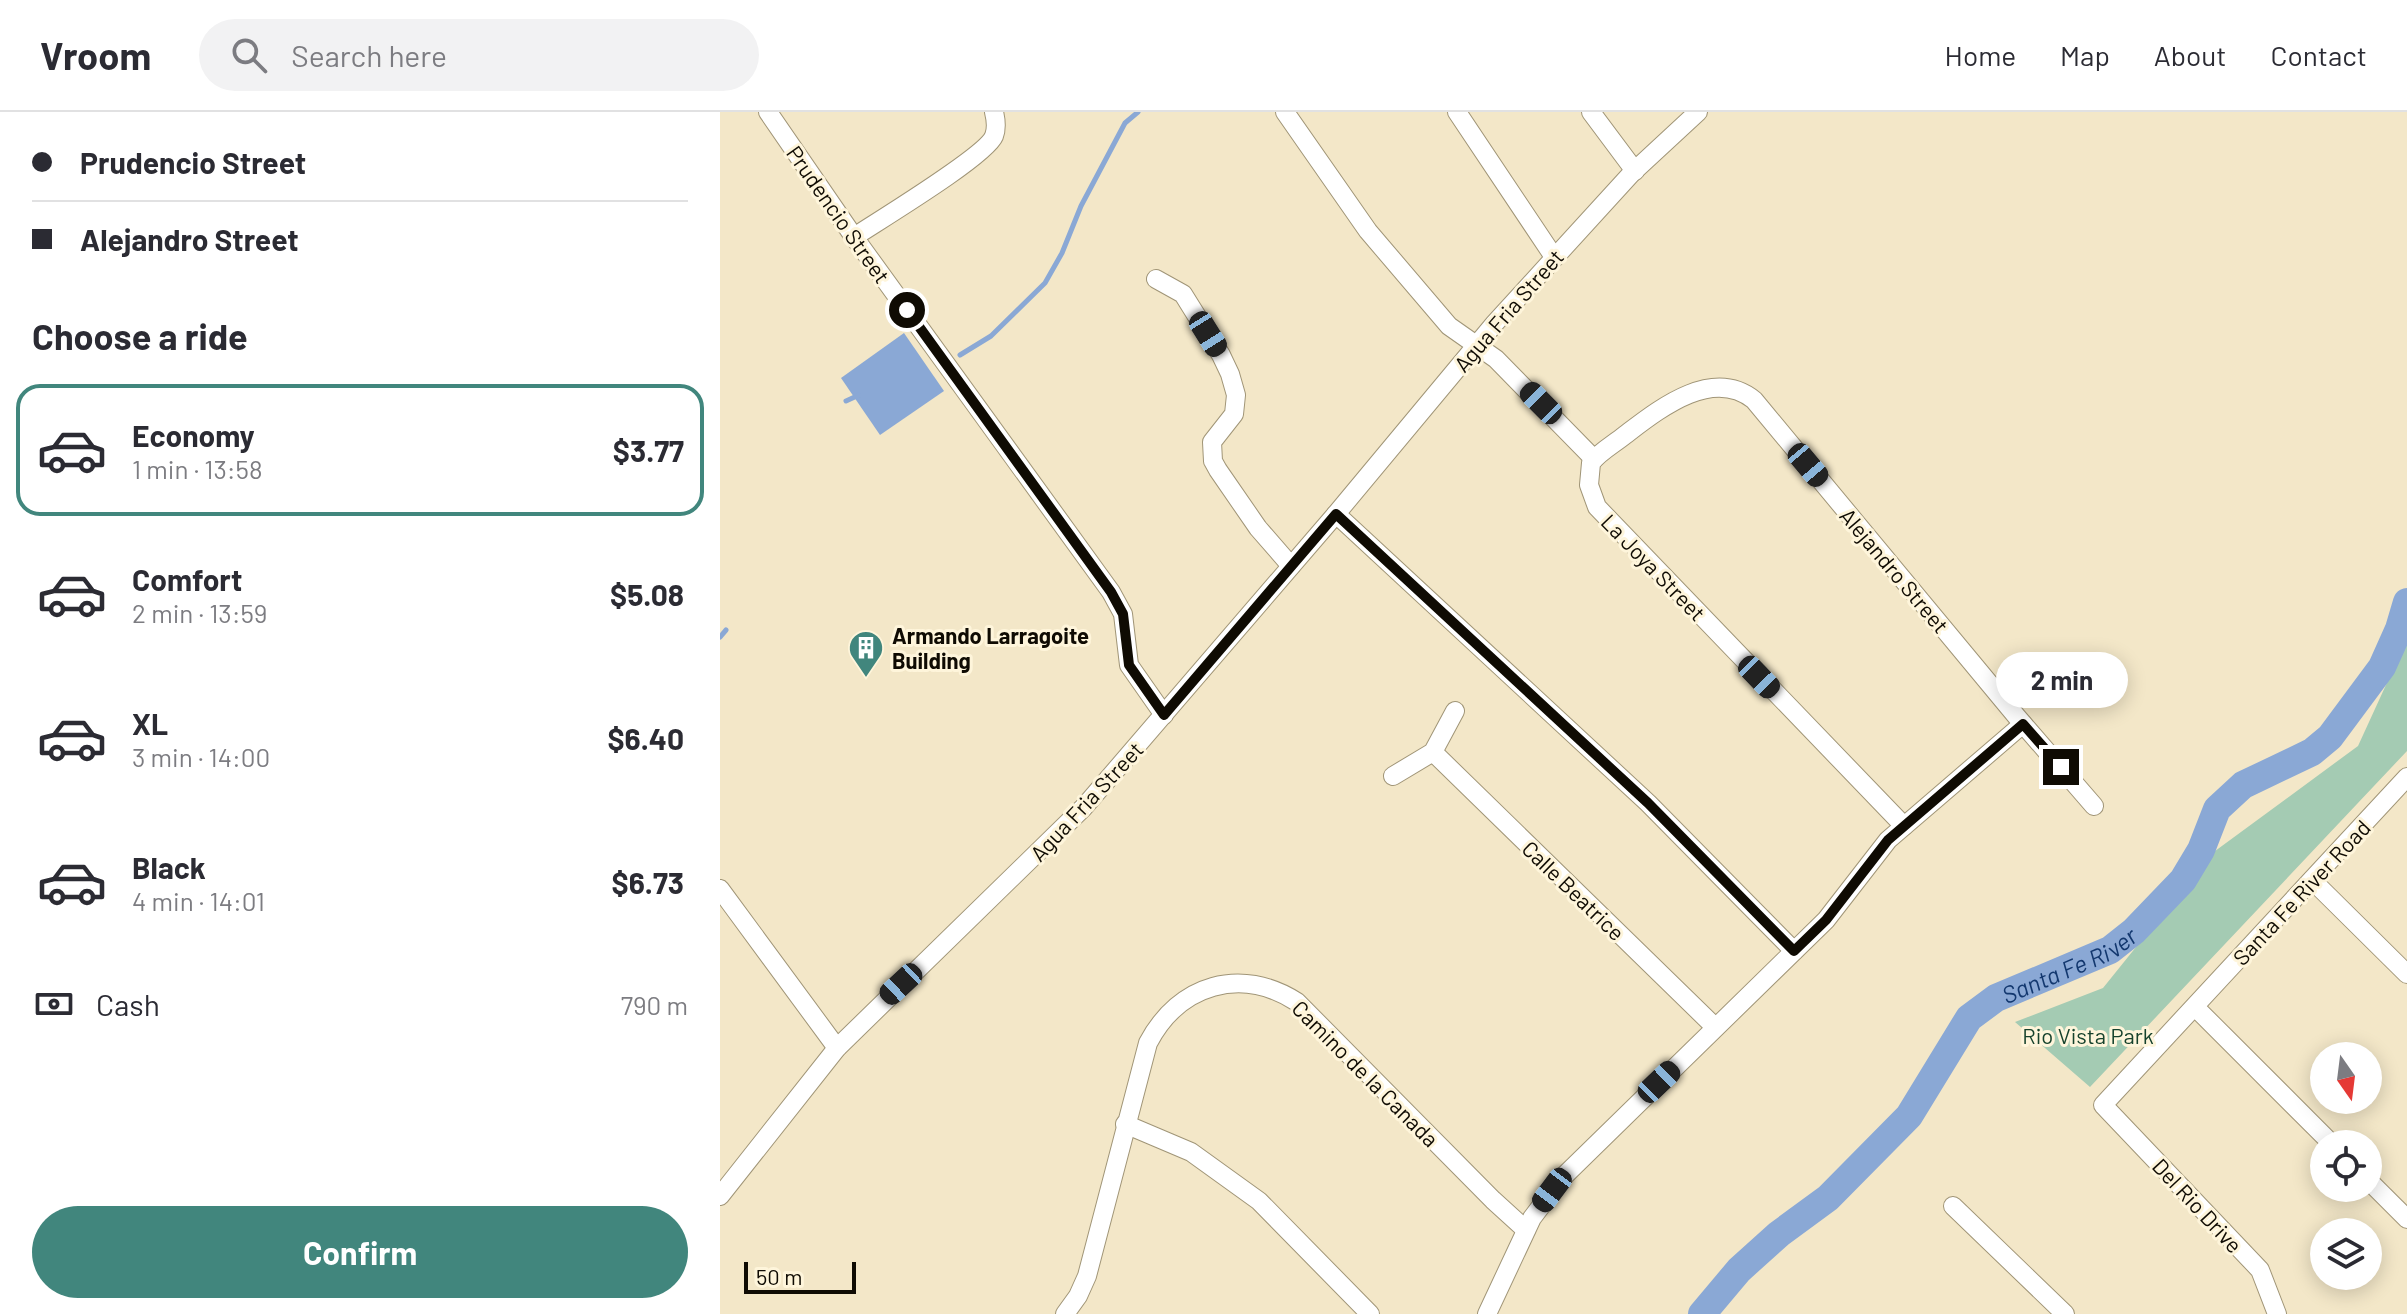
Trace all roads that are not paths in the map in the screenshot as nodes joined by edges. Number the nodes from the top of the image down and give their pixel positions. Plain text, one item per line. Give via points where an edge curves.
1 (768, 112) edge
2 (994, 112) edge
3 (1285, 112) edge
4 (1457, 112) edge
5 (1591, 112) edge
6 (1698, 112) edge
7 (1635, 171) junction
8 (854, 237) junction
9 (1554, 257) junction
10 (1156, 279) dead end
11 (1477, 345) junction
12 (1594, 459) junction
13 (1336, 514) junction
14 (1291, 566) junction
15 (1455, 711) dead end
16 (1164, 715) junction
17 (2023, 724) junction
18 (1433, 752) junction
19 (1393, 776) dead end
20 (2407, 777) edge
21 (2094, 806) dead end
22 (1904, 826) junction
23 (2312, 880) junction
24 (720, 889) edge
25 (1794, 951) junction
26 (2407, 974) edge
27 (2195, 1007) junction
28 (1715, 1027) junction
29 (837, 1048) junction
30 (2103, 1105) joint
31 (1125, 1124) junction
32 (2318, 1130) edge
33 (2382, 1194) edge
34 (720, 1196) edge
35 (1953, 1206) dead end
36 (2407, 1219) edge
37 (1526, 1230) junction
38 (1067, 1313) edge
39 (1370, 1314) edge
40 (1487, 1314) edge
41 (2065, 1314) edge
42 (2277, 1314) edge

1 - 8 street, Prudencio Street
2 - 8 street via 994,135 977,155
3 - 11 street via 1368,231 1449,326
4 - 9 street
5 - 7 street
6 - 7 street, Agua Fria Street
7 - 9 street, Agua Fria Street
8 - 16 street, Prudencio Street via 1111,592 1123,614 1129,665
9 - 11 street, Agua Fria Street
10 - 14 street via 1183,294 1230,374 1236,404 1212,442 1213,461
11 - 12 street
11 - 13 street, Agua Fria Street
12 - 17 street, Alejandro Street via 1675,401 1719,387 1747,394
12 - 22 street, La Joya Street via 1589,485 1606,519
13 - 14 street, Agua Fria Street
13 - 25 street via 1648,803
14 - 16 street, Agua Fria Street
15 - 18 street
16 - 29 street, Agua Fria Street via 1057,836
17 - 21 street, Alejandro Street
17 - 22 street
18 - 19 street
18 - 28 street, Calle Beatrice
20 - 23 street, Santa Fe River Road
22 - 25 street
23 - 26 street
23 - 27 street, Santa Fe River Road
24 - 29 street
25 - 28 street
27 - 30 street, Santa Fe River Road
27 - 32 street
28 - 37 street via 1563,1177
29 - 34 street, Agua Fria Street
30 - 42 street, Del Rio Drive via 2260,1270
31 - 37 street, Camino de la Canada via 1148,1043 1164,1017 1213,986 1241,983 1272,989 1309,1012
31 - 38 street, Camino de la Canada via 1087,1276
31 - 39 street via 1191,1152 1259,1201
33 - 36 street
35 - 41 street
37 - 40 street

